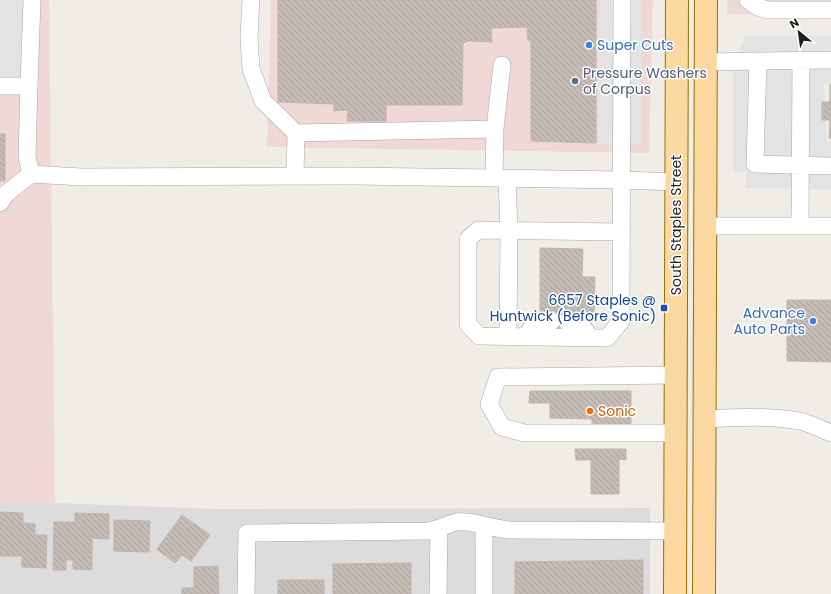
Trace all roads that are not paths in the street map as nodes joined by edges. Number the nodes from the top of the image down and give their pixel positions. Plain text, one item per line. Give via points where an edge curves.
1 (32, 0) edge
2 (251, 0) edge
3 (622, 0) edge
4 (677, 0) edge
5 (706, 0) edge
6 (748, 0) edge
7 (831, 10) edge
8 (801, 60) junction
9 (831, 60) edge
10 (758, 61) junction
11 (706, 62) junction
12 (502, 65) dead end
13 (0, 86) edge
14 (29, 86) junction
15 (495, 129) junction
16 (296, 133) junction
17 (801, 166) junction
18 (831, 166) edge
19 (31, 174) junction
20 (295, 176) junction
21 (501, 178) junction
22 (621, 180) junction
23 (676, 182) junction
24 (0, 203) edge
25 (705, 226) junction
26 (800, 226) junction
27 (831, 226) edge
28 (509, 231) junction
29 (620, 232) junction
30 (516, 336) junction
31 (590, 337) junction
32 (676, 375) junction
33 (705, 419) junction
34 (831, 432) edge
35 (676, 433) junction
36 (484, 526) junction
37 (439, 529) junction
38 (676, 531) junction
39 (675, 560) junction
40 (246, 594) edge
41 (438, 594) edge
42 (484, 594) edge
43 (675, 594) edge
44 (689, 594) edge
45 (704, 594) edge

1 - 14 street
2 - 16 street via 251,69 263,101
3 - 22 street
4 - 23 main road, South Staples Street
5 - 11 main road, South Staples Street
6 - 7 street via 768,10
8 - 9 street
8 - 10 street
8 - 17 street
10 - 11 street
10 - 17 street via 755,164
11 - 25 main road, South Staples Street
12 - 15 street
13 - 14 street
14 - 19 street via 27,157
15 - 16 street
15 - 21 street
16 - 20 street
17 - 18 street
17 - 26 street
19 - 20 street via 81,177
19 - 24 street via 7,193
20 - 21 street
21 - 22 street
21 - 28 street
22 - 23 street
22 - 29 street
23 - 25 main road via 686,185 692,210
23 - 32 main road, South Staples Street
25 - 26 street
25 - 33 main road, South Staples Street
26 - 27 street
28 - 29 street
28 - 30 street
28 - 30 street via 478,230 468,239 468,324 479,336
29 - 31 street via 621,321 607,338
30 - 31 street
30 - 31 street via 538,321 559,321 578,322
32 - 35 main road, South Staples Street
32 - 35 street via 498,377 489,404 502,427 524,433
33 - 34 street via 766,418 800,421
33 - 45 main road, South Staples Street
35 - 38 main road, South Staples Street
36 - 37 street via 458,522
36 - 38 street via 510,530
36 - 42 street
37 - 40 street via 420,532 247,533
37 - 41 street
38 - 39 main road, South Staples Street
39 - 43 main road, South Staples Street
39 - 44 main road

